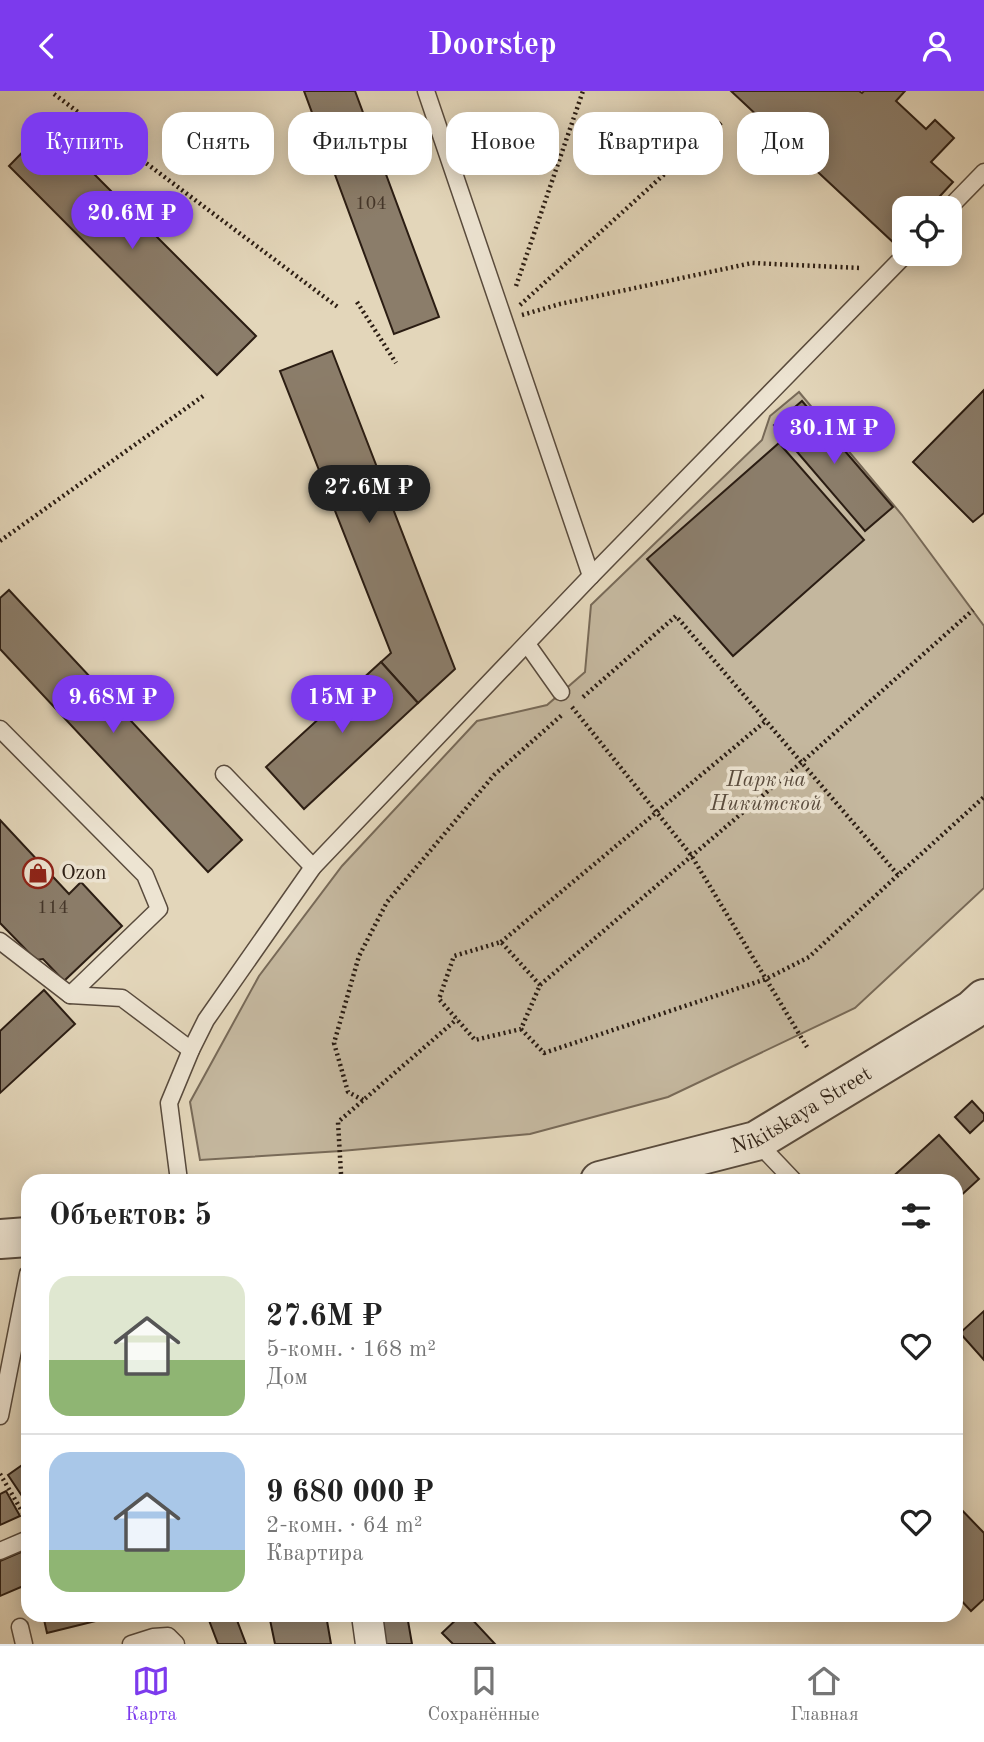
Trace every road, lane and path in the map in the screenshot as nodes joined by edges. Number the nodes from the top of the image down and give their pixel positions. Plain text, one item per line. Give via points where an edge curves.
1 (426, 91) edge
2 (583, 91) edge
3 (54, 94) dead end
4 (984, 172) edge
5 (664, 175) edge
6 (961, 196) edge
7 (894, 266) edge
8 (891, 269) junction
9 (357, 302) dead end
10 (339, 308) dead end
11 (504, 320) junction
12 (396, 363) dead end
13 (206, 394) dead end
14 (0, 541) edge
15 (592, 576) junction
16 (974, 610) dead end
17 (527, 645) junction
18 (561, 692) joint
19 (583, 698) dead end
20 (572, 707) junction
21 (767, 720) junction
22 (0, 729) edge
23 (802, 761) junction
24 (224, 774) dead end
25 (984, 797) edge
26 (656, 813) junction
27 (691, 855) junction
28 (313, 867) junction
29 (898, 875) junction
30 (0, 941) edge
31 (501, 942) junction
32 (766, 979) junction
33 (540, 985) junction
34 (70, 995) junction
35 (984, 999) edge
36 (457, 1020) junction
37 (521, 1029) junction
38 (807, 1047) dead end
39 (191, 1050) junction
40 (363, 1100) junction
41 (756, 1141) junction
42 (178, 1174) edge
43 (341, 1174) dead end
44 (627, 1174) edge
45 (787, 1174) edge
46 (21, 1238) edge
47 (0, 1239) edge
48 (21, 1310) edge
49 (0, 1416) edge
50 (0, 1474) edge
51 (21, 1510) edge
52 (21, 1542) edge
53 (0, 1551) edge
54 (369, 1622) edge
55 (20, 1627) dead end
56 (24, 1644) edge
57 (131, 1644) edge
58 (176, 1644) edge
59 (371, 1644) edge

1 - 11 lane
2 - 11 path
3 - 10 path
4 - 6 lane
5 - 11 path
7 - 8 lane
8 - 11 path via 752,263
8 - 15 lane
9 - 12 path
11 - 15 lane
13 - 14 path
15 - 17 lane
16 - 23 path
17 - 18 lane
17 - 28 lane
18 - 20 path
19 - 21 path via 676,617
20 - 26 path
20 - 40 path via 494,775 387,902 359,956 334,1043 348,1092
21 - 23 path
21 - 26 path
22 - 34 lane via 145,874 159,909
23 - 27 path
23 - 29 path
24 - 28 lane
25 - 29 path
26 - 27 path
26 - 31 path
27 - 32 path
27 - 33 path
28 - 39 lane via 206,1020
29 - 32 path via 809,957
30 - 34 lane
31 - 33 path
31 - 36 path via 454,956 439,999
32 - 37 path via 544,1052
32 - 38 path
33 - 37 path
34 - 39 lane via 122,998
35 - 41 street, Nikitskaya Street
36 - 37 path via 475,1040
36 - 40 path
39 - 42 lane via 169,1103
40 - 43 path via 338,1122
41 - 44 street, Nikitskaya Street
41 - 45 lane
46 - 47 street
48 - 49 lane
50 - 51 path
52 - 53 lane
54 - 59 street
55 - 56 lane
57 - 58 lane via 168,1636

